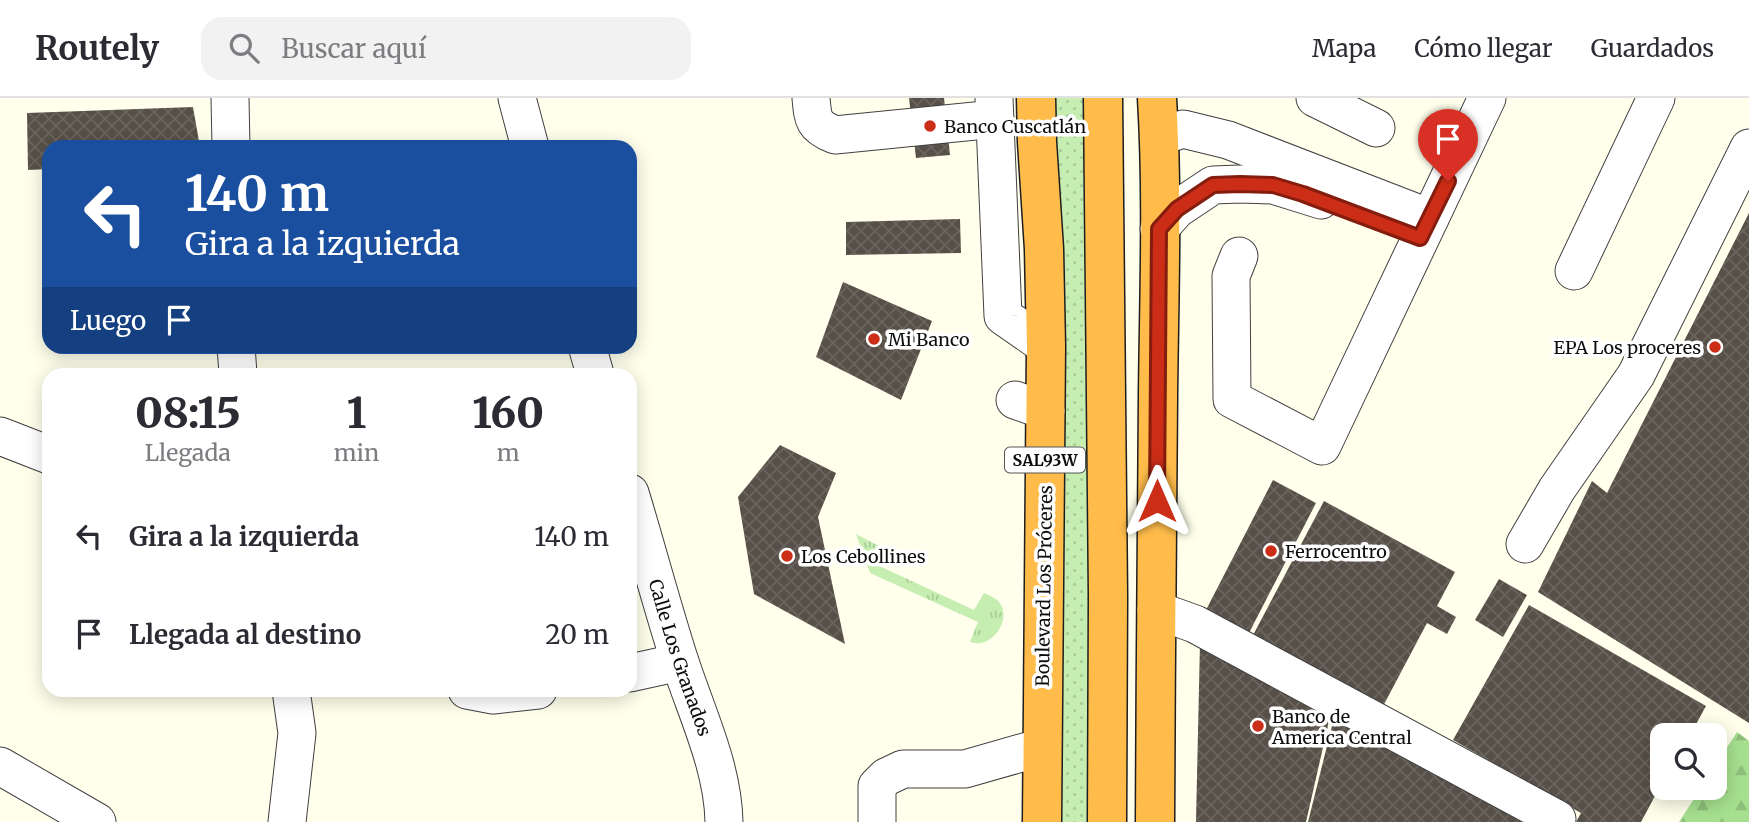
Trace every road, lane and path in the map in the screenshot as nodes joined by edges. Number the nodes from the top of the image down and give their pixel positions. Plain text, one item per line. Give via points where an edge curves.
1 (230, 98) edge
2 (517, 98) edge
3 (811, 98) edge
4 (1036, 98) edge
5 (1103, 98) edge
6 (1157, 98) edge
7 (1315, 98) edge
8 (1487, 98) edge
9 (1656, 98) edge
10 (994, 108) edge
11 (1376, 128) dead end
12 (1159, 137) junction
13 (231, 140) edge
14 (528, 140) edge
15 (1037, 142) junction
16 (1749, 148) edge
17 (999, 203) junction
18 (1425, 228) junction
19 (1159, 229) junction
20 (1239, 256) dead end
21 (1574, 271) dead end
22 (1046, 346) junction
23 (0, 436) edge
24 (42, 452) edge
25 (637, 517) edge
26 (1525, 544) dead end
27 (1156, 610) junction
28 (680, 662) junction
29 (637, 671) edge
30 (292, 697) edge
31 (1042, 747) junction
32 (0, 766) edge
33 (1557, 819) dead end
34 (97, 822) edge
35 (287, 822) edge
36 (724, 822) edge
37 (877, 822) edge
38 (1042, 822) edge
39 (1107, 822) edge
40 (1155, 822) edge

1 - 13 street
2 - 14 street
3 - 10 street via 813,121 835,135
4 - 15 highway, Boulevard Los Próceres / SAL93W
5 - 39 highway, SAL93W
6 - 12 highway
7 - 11 street
8 - 18 street
9 - 21 street
10 - 17 street
12 - 18 street via 1183,129 1228,140
12 - 19 highway
15 - 17 street
15 - 22 highway, Boulevard Los Próceres / SAL93W
16 - 26 street via 1636,375
17 - 22 street via 1003,316
18 - 19 street via 1273,185 1240,184 1213,185 1177,209
18 - 20 street via 1322,446 1232,399 1231,276
19 - 27 highway
22 - 31 highway, Boulevard Los Próceres / SAL93W via 1031,405
23 - 24 street
25 - 28 street, Calle Los Granados
27 - 33 street via 1195,624
27 - 40 highway
28 - 29 street
28 - 36 street, Calle Los Granados via 712,753
30 - 35 street via 297,733
31 - 37 street via 965,769 903,769 877,786
31 - 38 highway, Boulevard Los Próceres / SAL93W
32 - 34 street

